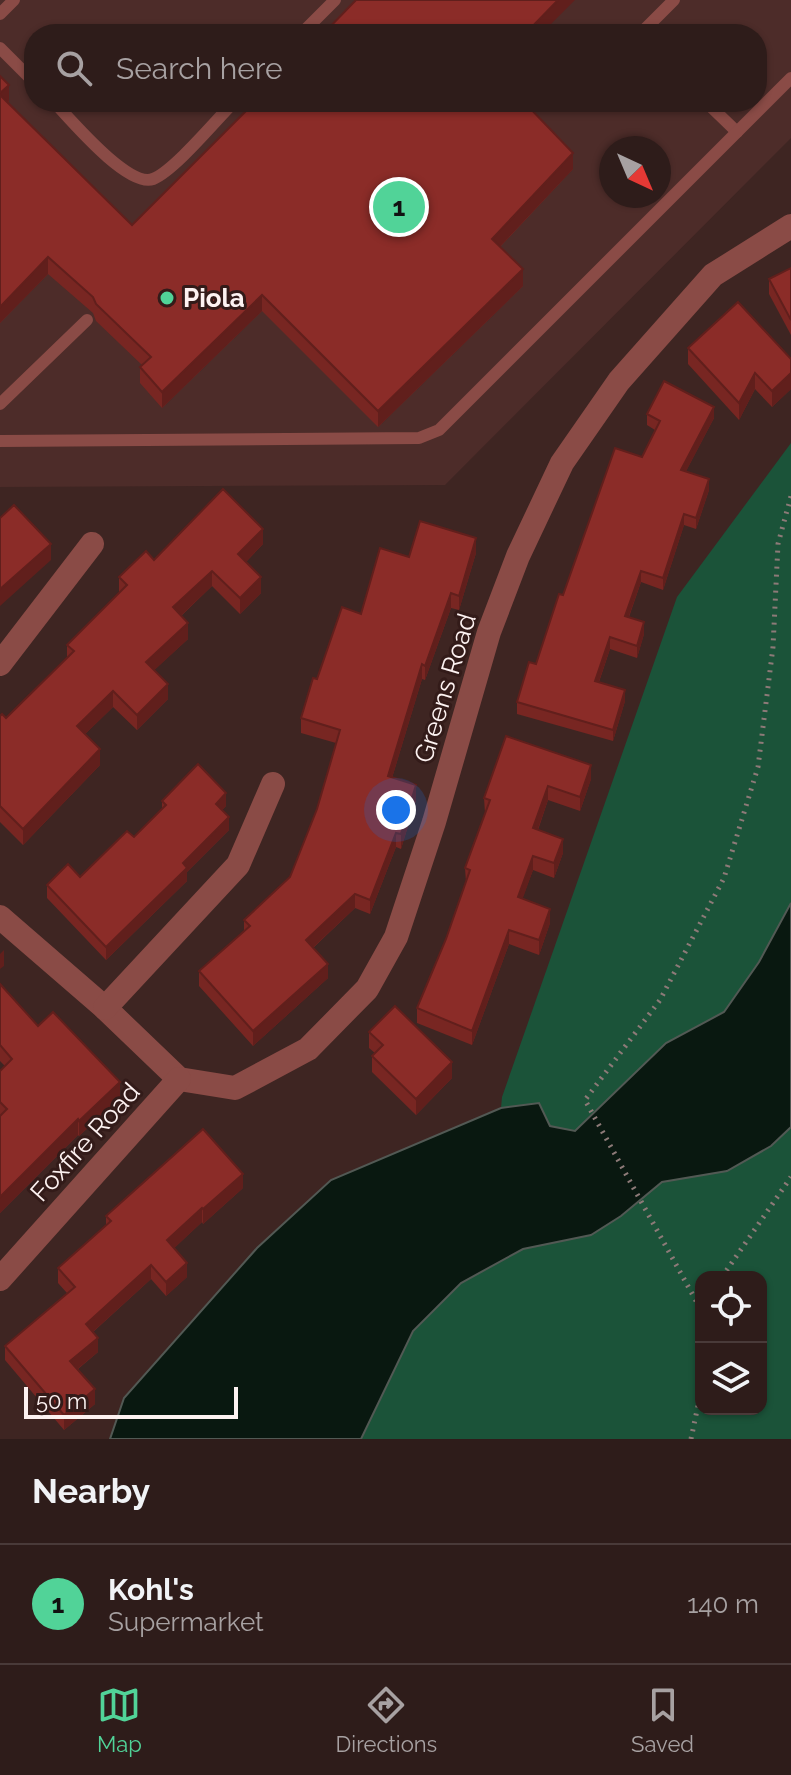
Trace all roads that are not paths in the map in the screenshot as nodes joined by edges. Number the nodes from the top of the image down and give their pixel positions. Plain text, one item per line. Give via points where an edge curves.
1 (14, 0) edge
2 (335, 0) edge
3 (674, 0) edge
4 (0, 14) edge
5 (311, 24) edge
6 (650, 24) edge
7 (0, 48) edge
8 (24, 72) edge
9 (791, 78) edge
10 (767, 102) edge
11 (64, 112) edge
12 (224, 112) edge
13 (716, 112) edge
14 (757, 112) edge
15 (737, 132) junction
16 (791, 226) edge
17 (87, 320) dead end
18 (0, 404) edge
19 (0, 441) edge
20 (92, 544) dead end
21 (0, 664) edge
22 (273, 784) dead end
23 (0, 917) edge
24 (105, 1008) junction
25 (179, 1079) junction
26 (0, 1279) edge

1 - 4 lane
2 - 5 lane
3 - 6 lane
7 - 8 lane
9 - 10 lane
11 - 12 lane via 130,175 153,179
13 - 15 lane
14 - 15 lane
15 - 19 lane via 439,430 419,438
16 - 25 street, Greens Road via 713,275 619,381 562,463 489,632 396,937 367,989 308,1049 235,1088
17 - 18 lane
20 - 21 street
22 - 24 street via 238,865
23 - 24 street
24 - 25 street
25 - 26 street, Foxfire Road

